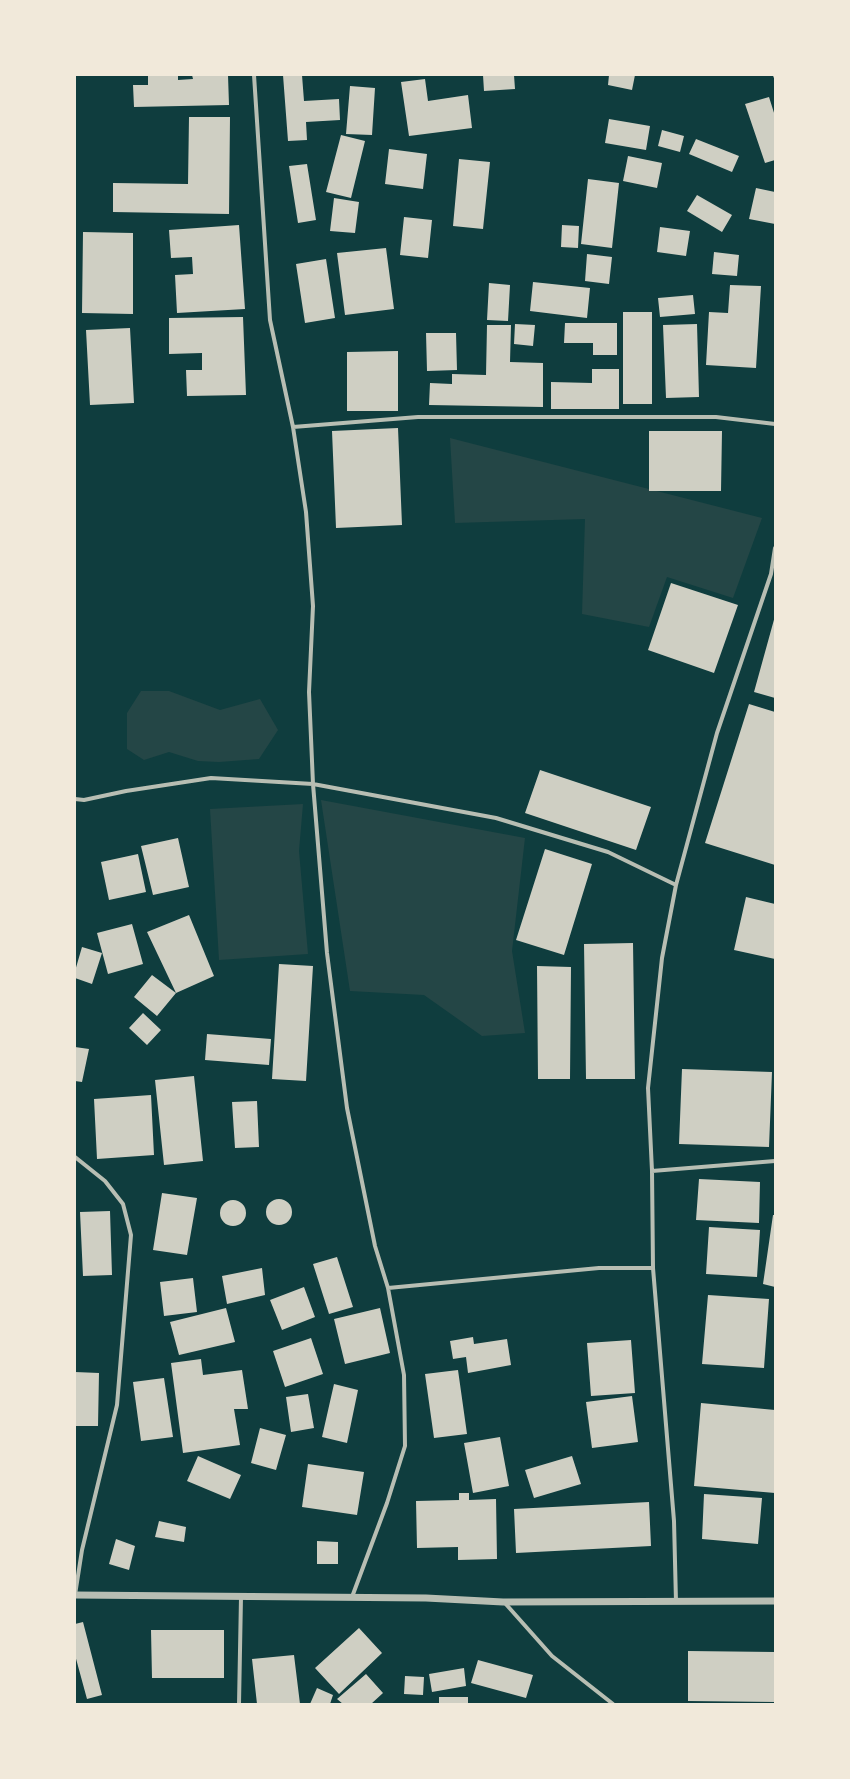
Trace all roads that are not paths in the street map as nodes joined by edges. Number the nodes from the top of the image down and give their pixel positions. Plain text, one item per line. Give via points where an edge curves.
1 (254, 75) edge
2 (775, 424) edge
3 (293, 427) junction
4 (775, 548) edge
5 (313, 784) junction
6 (75, 799) edge
7 (676, 885) junction
8 (75, 1157) edge
9 (775, 1161) edge
10 (652, 1171) junction
11 (653, 1268) junction
12 (388, 1288) junction
13 (75, 1595) edge
14 (241, 1597) junction
15 (352, 1598) junction
16 (775, 1601) edge
17 (504, 1602) junction
18 (676, 1602) junction
19 (239, 1704) edge
20 (613, 1704) edge

1 - 3 street via 270,320
2 - 3 street via 716,417 434,416
3 - 5 street via 306,512 313,606 309,692
4 - 7 street via 771,574 717,733
5 - 6 street via 211,778 84,800
5 - 7 street via 496,818 608,852
5 - 12 street via 327,953 347,1108 375,1246
7 - 10 street via 662,958 648,1088
8 - 13 street via 105,1182 123,1204 131,1235 117,1404 82,1550
9 - 10 street
10 - 11 street
11 - 12 street via 599,1268
11 - 18 street via 674,1521
12 - 15 street via 404,1375 405,1446
13 - 14 street
14 - 15 street
14 - 19 street
15 - 17 street
16 - 18 street
17 - 18 street
17 - 20 street via 552,1656

